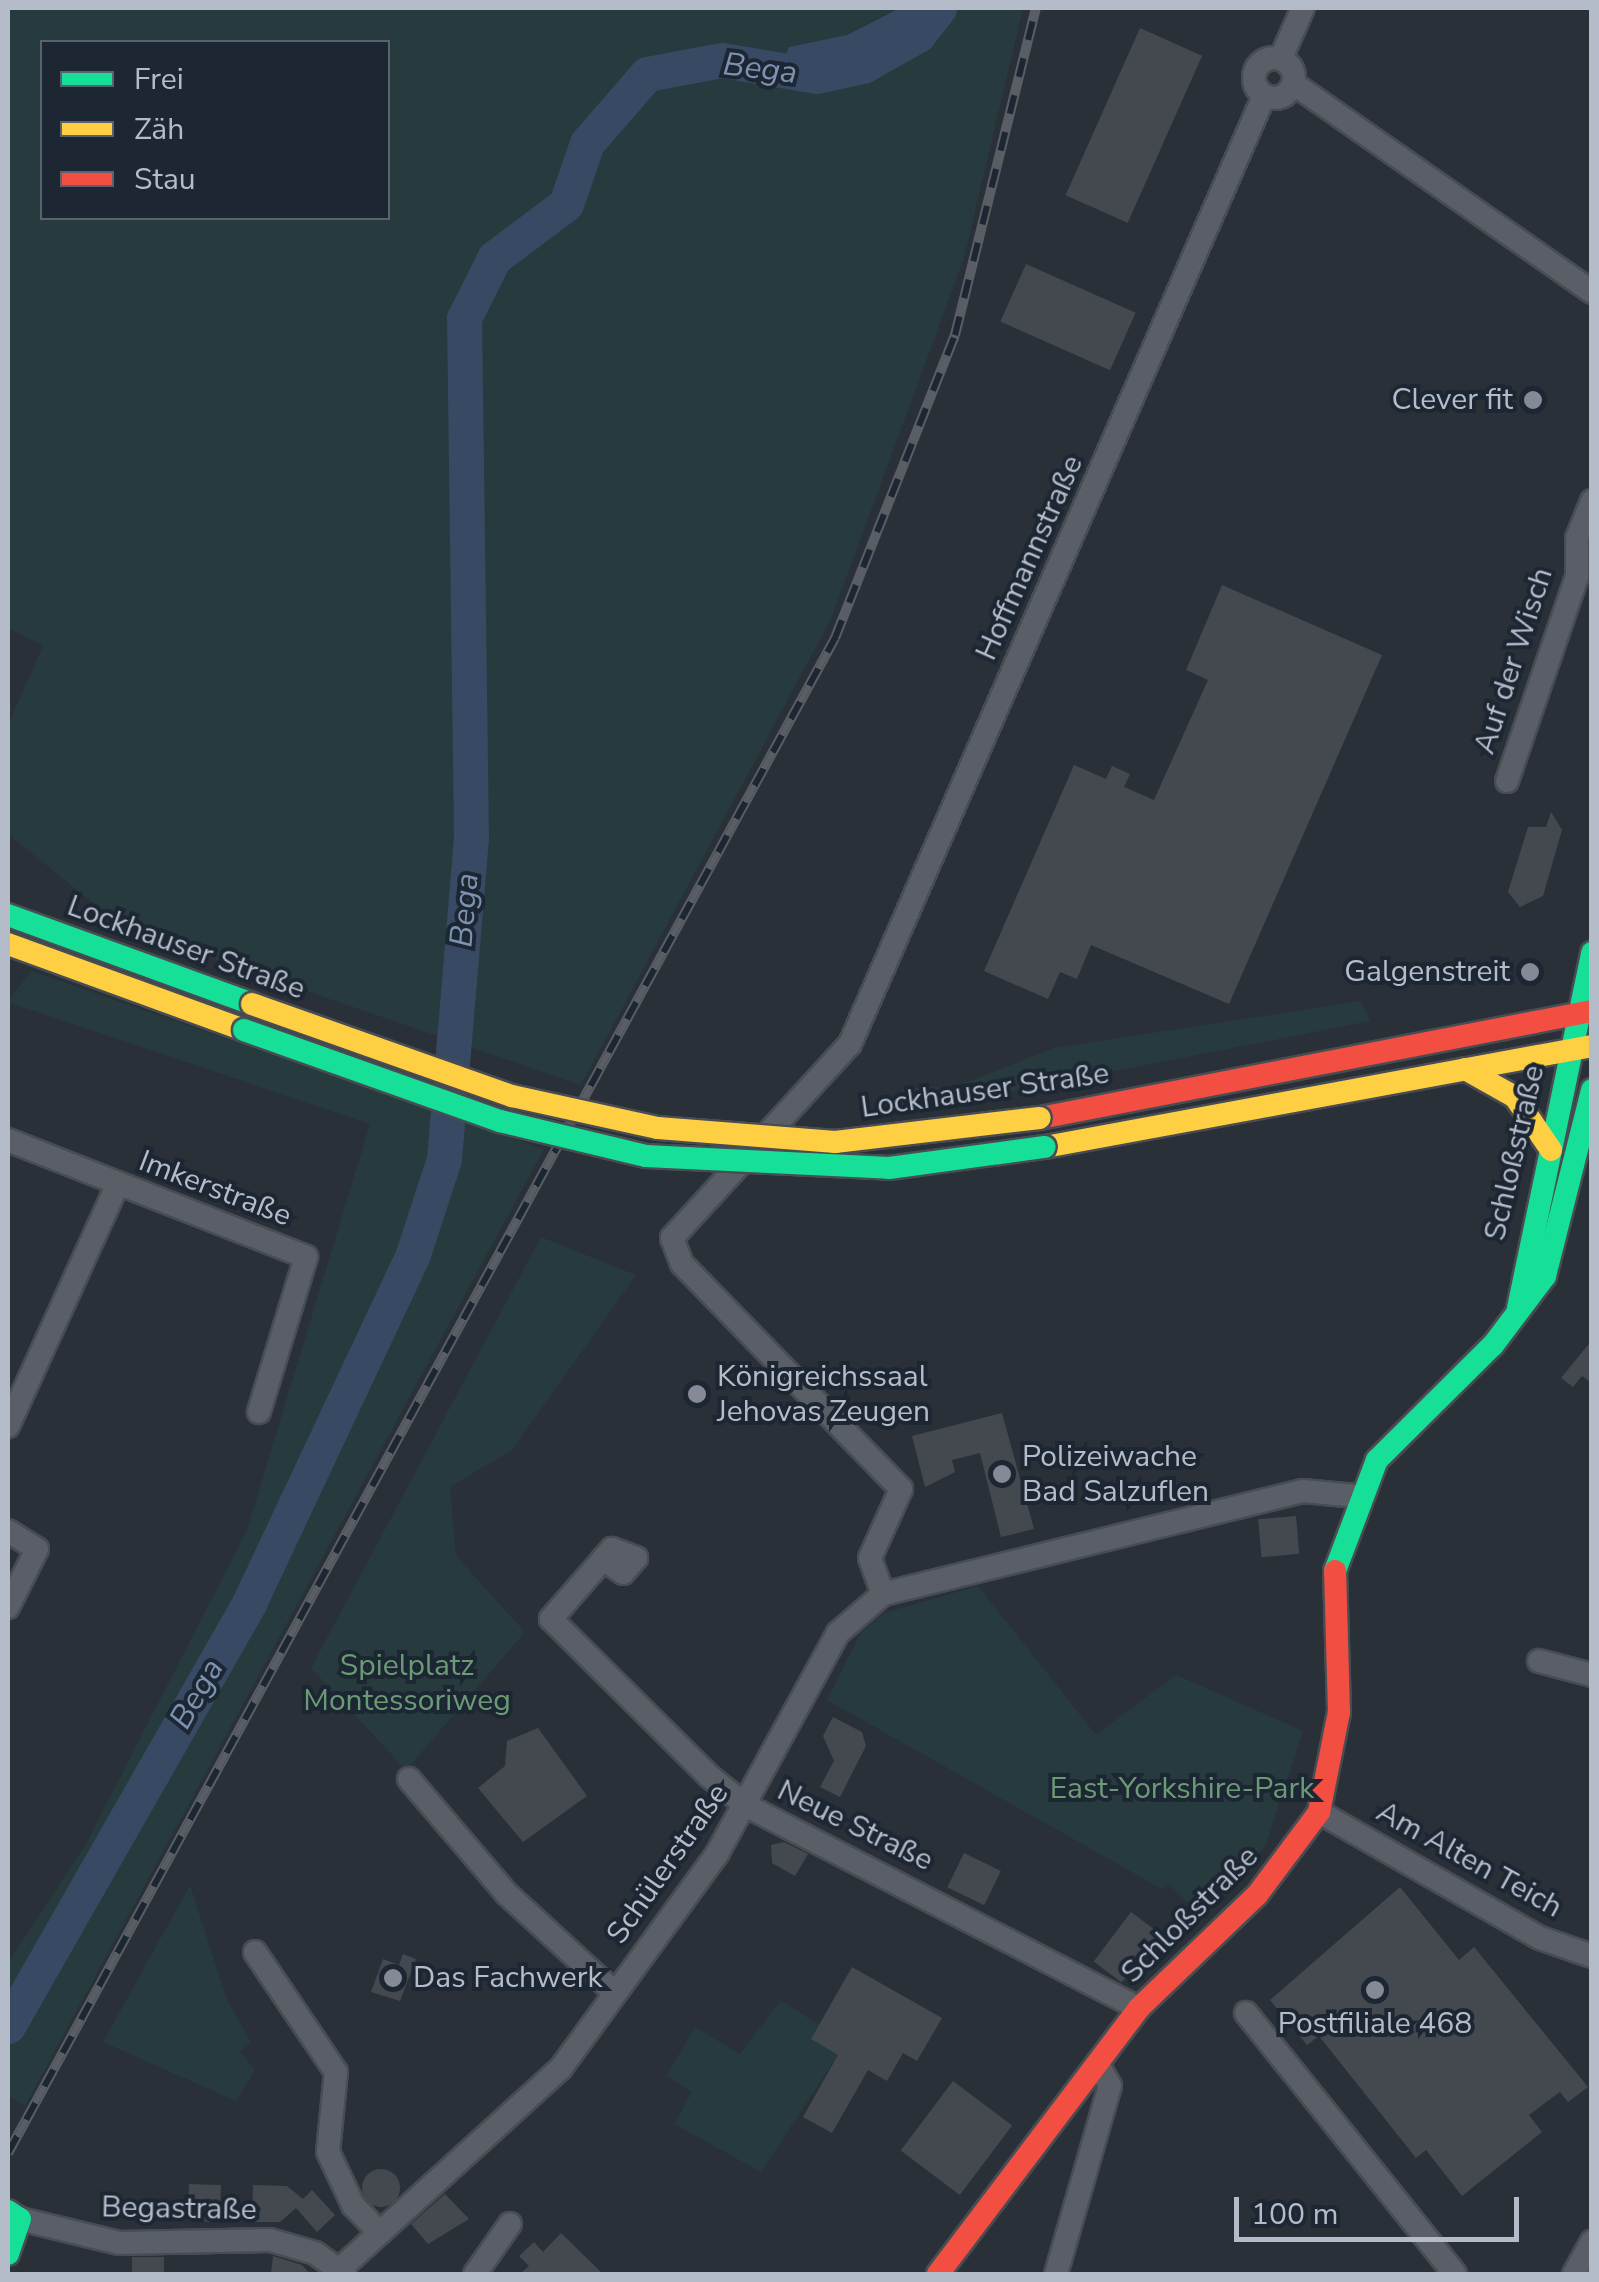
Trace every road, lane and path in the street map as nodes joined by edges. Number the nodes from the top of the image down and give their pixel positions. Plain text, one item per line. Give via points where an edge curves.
1 (1303, 8) edge
2 (1281, 58) junction
3 (1294, 84) junction
4 (1264, 96) junction
5 (1592, 292) edge
6 (1592, 501) edge
7 (1508, 780) dead end
8 (8, 915) edge
9 (18, 948) edge
10 (1592, 954) edge
11 (1584, 1012) edge
12 (1580, 1048) edge
13 (1465, 1070) junction
14 (1592, 1090) edge
15 (8, 1140) edge
16 (1551, 1150) junction
17 (118, 1184) junction
18 (1518, 1308) junction
19 (259, 1412) dead end
20 (8, 1426) edge
21 (1356, 1496) junction
22 (8, 1531) edge
23 (603, 1559) dead end
24 (882, 1594) junction
25 (8, 1606) edge
26 (1539, 1661) dead end
27 (1592, 1674) edge
28 (410, 1779) dead end
29 (747, 1806) junction
30 (1320, 1812) junction
31 (255, 1952) dead end
32 (1592, 1956) edge
33 (614, 1992) junction
34 (1139, 2008) junction
35 (1246, 2013) dead end
36 (1098, 2063) junction
37 (14, 2215) edge
38 (510, 2224) dead end
39 (380, 2234) junction
40 (1592, 2242) edge
41 (8, 2254) edge
42 (343, 2272) edge
43 (475, 2274) edge
44 (938, 2274) edge
45 (1056, 2274) edge
46 (1455, 2274) edge
47 (1574, 2274) edge

1 - 2 street
2 - 3 street
2 - 4 street, Hoffmannstraße via 1255,70
3 - 4 street via 1282,97
3 - 5 street
4 - 24 street, Hoffmannstraße via 850,1044 677,1229 674,1251 901,1489 870,1558
6 - 7 street, Auf der Wisch via 1576,538 1577,577
8 - 11 main road, Lockhauser Straße, bridge via 512,1096 658,1128 836,1142 1040,1118
9 - 13 main road, Lockhauser Straße, bridge via 500,1121 646,1156 889,1168 1045,1147
10 - 11 main road, Schloßstraße
11 - 12 main road, Schloßstraße
12 - 13 main road, Lockhauser Straße
12 - 16 main road, Schloßstraße
13 - 16 main road via 1515,1097
14 - 18 main road, Schloßstraße via 1558,1240
15 - 17 street, Imkerstraße
16 - 18 main road, Schloßstraße
17 - 19 street, Imkerstraße via 306,1257
17 - 20 street
18 - 21 main road, Schloßstraße via 1486,1353 1377,1460
21 - 24 street, Schülerstraße via 1302,1491
21 - 30 main road, Schloßstraße via 1335,1570 1339,1712
22 - 25 street via 38,1548
23 - 29 street, Neue Straße via 552,1619
24 - 29 street, Schülerstraße via 838,1633
26 - 27 street
28 - 33 street via 482,1868
29 - 33 street, Schülerstraße
29 - 34 street, Neue Straße
30 - 32 street, Am Alten Teich via 1540,1938
30 - 34 main road, Schloßstraße via 1258,1895
31 - 39 street via 336,2072 328,2152 353,2205
33 - 39 street, Schülerstraße via 562,2068
34 - 36 main road, Schloßstraße
35 - 46 street
36 - 44 main road, Schloßstraße
36 - 45 street via 1110,2086
37 - 41 main road
37 - 42 street, Begastraße via 119,2243 270,2240
38 - 43 street
39 - 42 street, Schülerstraße
40 - 47 street

